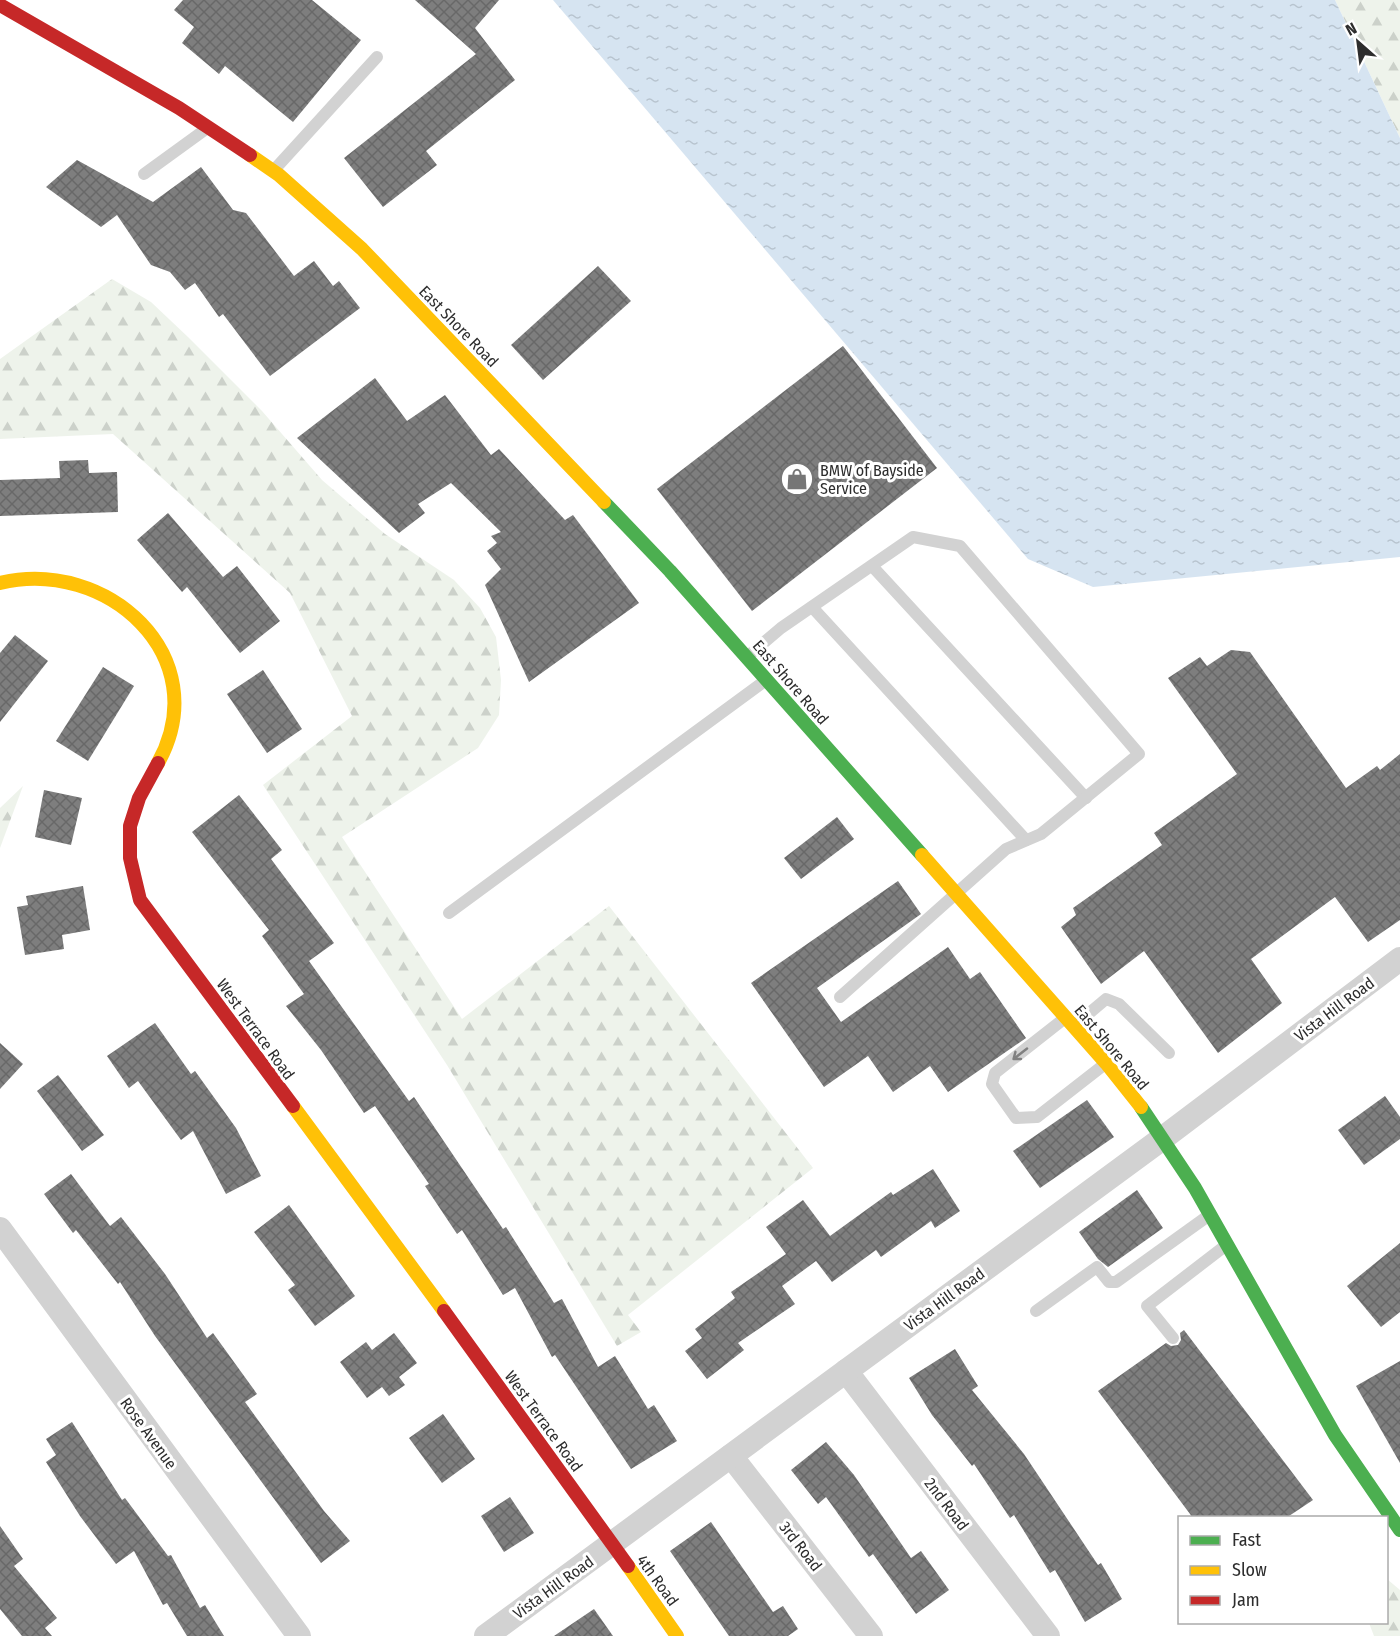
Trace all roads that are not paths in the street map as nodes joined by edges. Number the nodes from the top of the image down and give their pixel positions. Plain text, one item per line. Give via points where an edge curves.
1 (0, 5) edge
2 (377, 57) dead end
3 (208, 127) junction
4 (273, 171) junction
5 (144, 174) dead end
6 (872, 566) junction
7 (0, 583) edge
8 (812, 607) junction
9 (747, 657) junction
10 (767, 679) junction
11 (1086, 798) junction
12 (1026, 840) junction
13 (957, 894) junction
14 (449, 913) dead end
15 (1400, 959) edge
16 (840, 998) dead end
17 (1070, 1022) junction
18 (1169, 1053) dead end
19 (1106, 1063) junction
20 (1163, 1138) junction
21 (1209, 1215) junction
22 (0, 1229) edge
23 (1226, 1245) junction
24 (1036, 1311) dead end
25 (1173, 1338) dead end
26 (846, 1371) junction
27 (731, 1456) junction
28 (1392, 1502) edge
29 (1400, 1529) edge
30 (611, 1544) junction
31 (299, 1636) edge
32 (486, 1636) edge
33 (677, 1636) edge
34 (871, 1636) edge
35 (1048, 1636) edge

1 - 3 main road, East Shore Road
2 - 4 lane
3 - 4 main road, East Shore Road
3 - 5 lane
4 - 9 main road, East Shore Road via 362,249 601,497
6 - 8 lane
6 - 11 lane
6 - 11 lane via 913,537 960,546 1139,754
7 - 30 main road, West Terrace Road via 25,576 73,582 102,595 140,621 156,640 174,681 174,719 165,751 140,792 131,817 129,862 140,900 517,1410
8 - 9 lane
8 - 12 lane
9 - 10 main road, East Shore Road
10 - 13 main road, East Shore Road
10 - 14 lane
11 - 12 lane via 1041,834
12 - 13 lane via 1006,849
13 - 16 lane
13 - 17 main road, East Shore Road
15 - 20 street, Vista Hill Road
17 - 18 lane via 1106,999 1119,1004
17 - 19 main road, East Shore Road
17 -> 19 lane via 995,1073 992,1084 1011,1114 1016,1118 1037,1117
19 - 20 main road, East Shore Road
20 - 21 main road, East Shore Road
20 - 26 street, Vista Hill Road
21 - 23 main road, East Shore Road
21 - 24 lane via 1116,1282 1110,1282 1097,1267
22 - 31 street, Rose Avenue
23 - 25 lane via 1147,1306
23 - 28 main road, East Shore Road via 1332,1434
26 - 27 street, Vista Hill Road
26 - 35 street, 2nd Road
27 - 30 street, Vista Hill Road
27 - 34 street, 3rd Road
28 - 29 main road, East Shore Road
30 - 32 street, Vista Hill Road
30 - 33 main road, 4th Road

